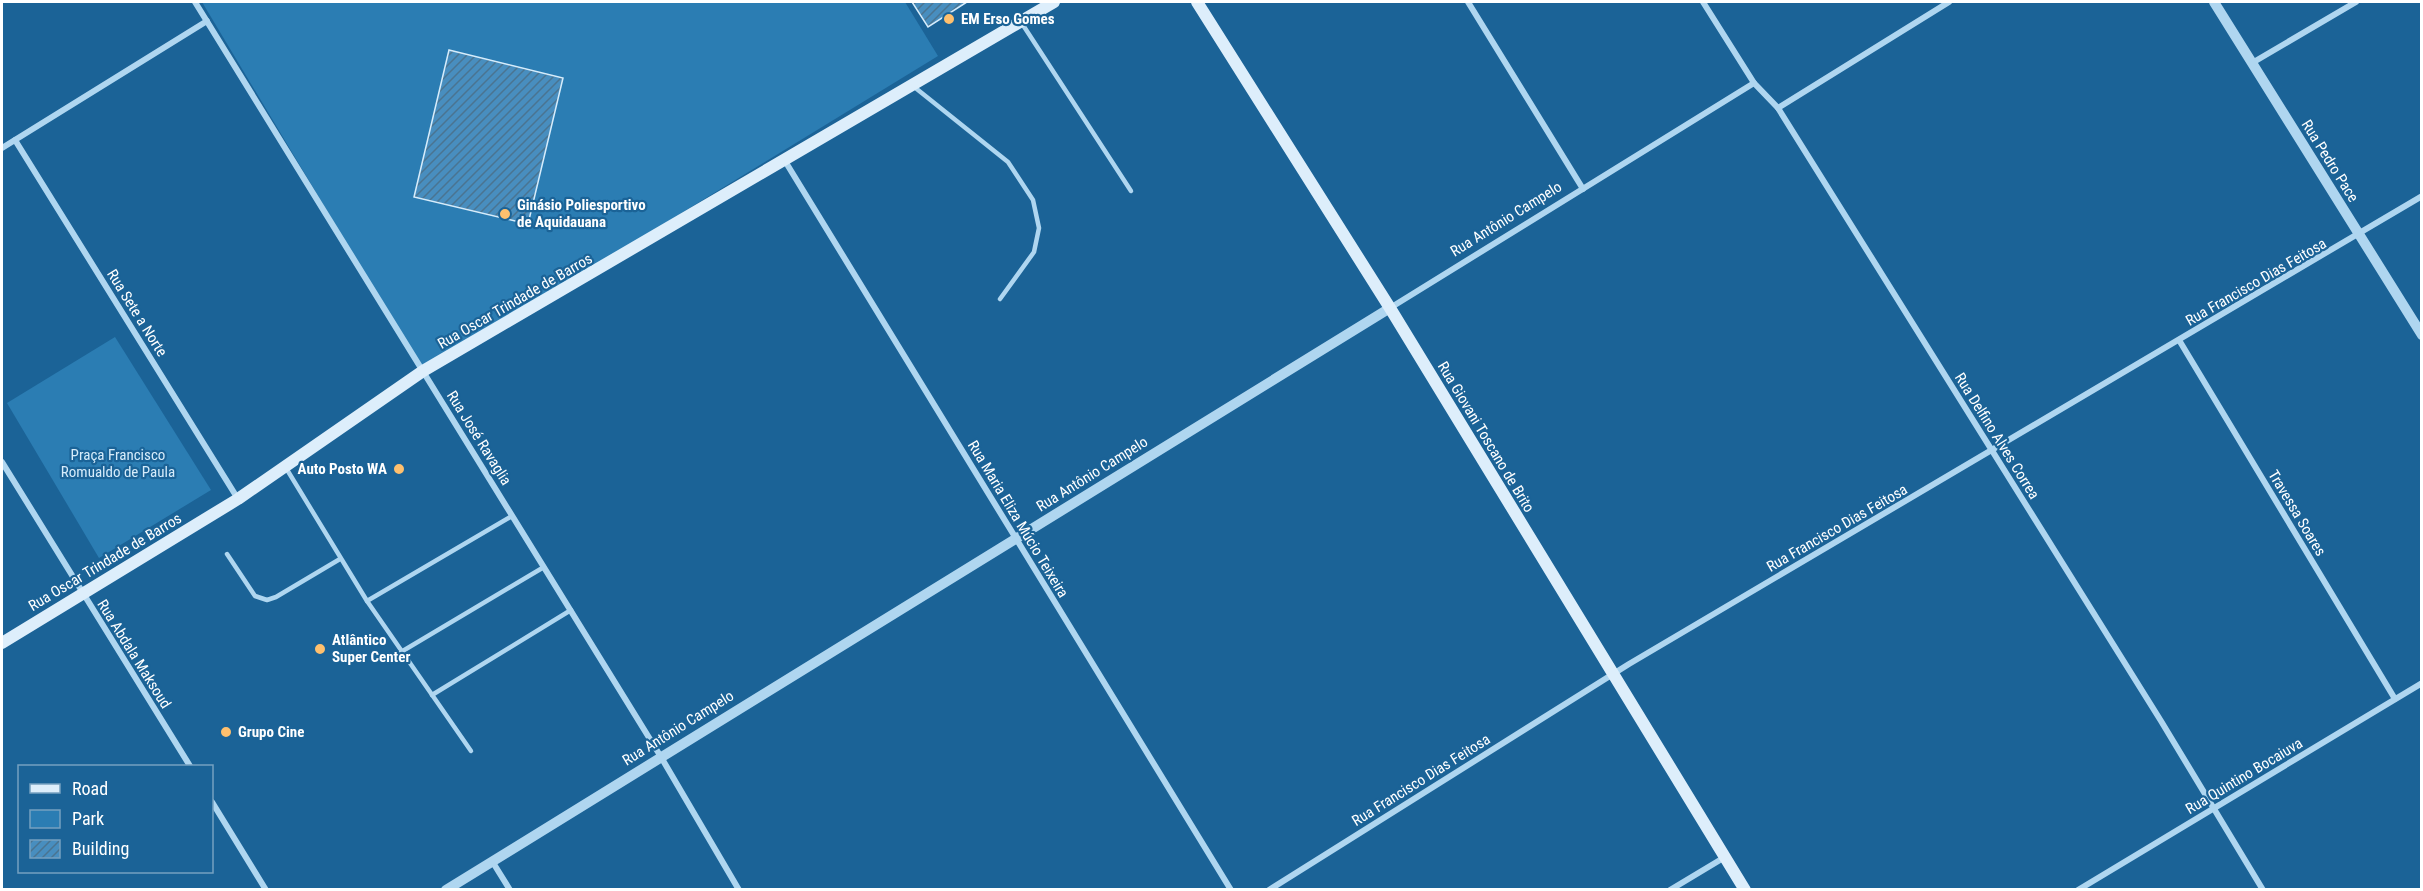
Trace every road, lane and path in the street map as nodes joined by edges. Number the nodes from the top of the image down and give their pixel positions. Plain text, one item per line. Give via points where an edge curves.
1 (195, 2) edge
2 (1054, 2) edge
3 (1197, 2) edge
4 (1468, 2) edge
5 (1703, 2) edge
6 (1949, 2) edge
7 (2214, 2) edge
8 (2356, 2) edge
9 (207, 21) junction
10 (1021, 22) junction
11 (2252, 63) junction
12 (1754, 83) junction
13 (910, 84) junction
14 (1778, 108) junction
15 (15, 140) junction
16 (2, 148) edge
17 (785, 161) junction
18 (1583, 189) junction
19 (1131, 191) dead end
20 (2421, 196) edge
21 (2359, 235) junction
22 (1000, 299) dead end
23 (1390, 308) junction
24 (2421, 336) edge
25 (2179, 340) junction
26 (423, 371) junction
27 (1992, 451) junction
28 (2, 462) edge
29 (286, 468) junction
30 (238, 499) junction
31 (512, 516) junction
32 (1016, 538) junction
33 (227, 554) dead end
34 (340, 559) junction
35 (544, 567) junction
36 (82, 593) junction
37 (367, 601) junction
38 (571, 610) junction
39 (2, 643) edge
40 (401, 651) junction
41 (1613, 674) junction
42 (2421, 683) edge
43 (432, 695) junction
44 (2395, 699) junction
45 (471, 751) dead end
46 (661, 757) junction
47 (189, 765) edge
48 (213, 804) edge
49 (2213, 808) junction
50 (1725, 857) junction
51 (492, 861) junction
52 (266, 890) edge
53 (446, 890) edge
54 (510, 890) edge
55 (739, 890) edge
56 (1231, 890) edge
57 (1269, 890) edge
58 (1670, 890) edge
59 (1745, 890) edge
60 (2078, 890) edge
61 (2263, 890) edge

1 - 9 street, Rua José Ravaglia
2 - 10 main road, Rua Oscar Trindade de Barros
3 - 23 main road, Rua Giovani Toscano de Brito
4 - 18 street
5 - 12 street, Rua Delfino Alves Correa
6 - 14 street
7 - 11 street, Rua Pedro Pace
8 - 11 street
9 - 15 street
9 - 26 street, Rua José Ravaglia
10 - 13 main road, Rua Oscar Trindade de Barros
10 - 19 lane
11 - 21 street, Rua Pedro Pace
12 - 14 street, Rua Delfino Alves Correa
12 - 18 street, Rua Antônio Campelo
13 - 17 main road, Rua Oscar Trindade de Barros
13 - 22 lane via 1008,162 1033,200 1039,228 1034,252
14 - 27 street, Rua Delfino Alves Correa
15 - 16 street
15 - 30 street, Rua Sete a Norte
17 - 26 main road, Rua Oscar Trindade de Barros
17 - 32 street, Rua Maria Eliza Múcio Teixeira
18 - 23 street, Rua Antônio Campelo
20 - 21 street, Rua Francisco Dias Feitosa
21 - 24 street, Rua Pedro Pace
21 - 25 street, Rua Francisco Dias Feitosa
23 - 32 street, Rua Antônio Campelo
23 - 41 main road, Rua Giovani Toscano de Brito
25 - 27 street, Rua Francisco Dias Feitosa
25 - 44 street, Travessa Soares
26 - 29 main road, Rua Oscar Trindade de Barros
26 - 31 street, Rua José Ravaglia
27 - 41 street, Rua Francisco Dias Feitosa
27 - 49 street, Rua Delfino Alves Correa
28 - 36 street, Rua Abdala Maksoud
29 - 30 main road, Rua Oscar Trindade de Barros
29 - 34 lane
30 - 36 main road, Rua Oscar Trindade de Barros
31 - 35 street, Rua José Ravaglia
31 - 37 lane
32 - 46 street, Rua Antônio Campelo
32 - 56 street, Rua Maria Eliza Múcio Teixeira
33 - 34 lane via 255,596 267,600
34 - 37 lane
35 - 38 street, Rua José Ravaglia
35 - 40 lane
36 - 39 main road, Rua Oscar Trindade de Barros
36 - 47 street, Rua Abdala Maksoud
37 - 40 lane
38 - 43 lane
38 - 46 street, Rua José Ravaglia
40 - 43 lane
41 - 50 main road, Rua Giovani Toscano de Brito
41 - 57 street, Rua Francisco Dias Feitosa
42 - 44 street, Rua Quintino Bocaiuva
43 - 45 lane
44 - 49 street, Rua Quintino Bocaiuva
46 - 51 street, Rua Antônio Campelo
46 - 55 street, Rua José Ravaglia
48 - 52 street
49 - 60 street, Rua Quintino Bocaiuva
49 - 61 street, Rua Delfino Alves Correa
50 - 58 street
50 - 59 main road, Rua Giovani Toscano de Brito
51 - 53 street, Rua Antônio Campelo
51 - 54 street

